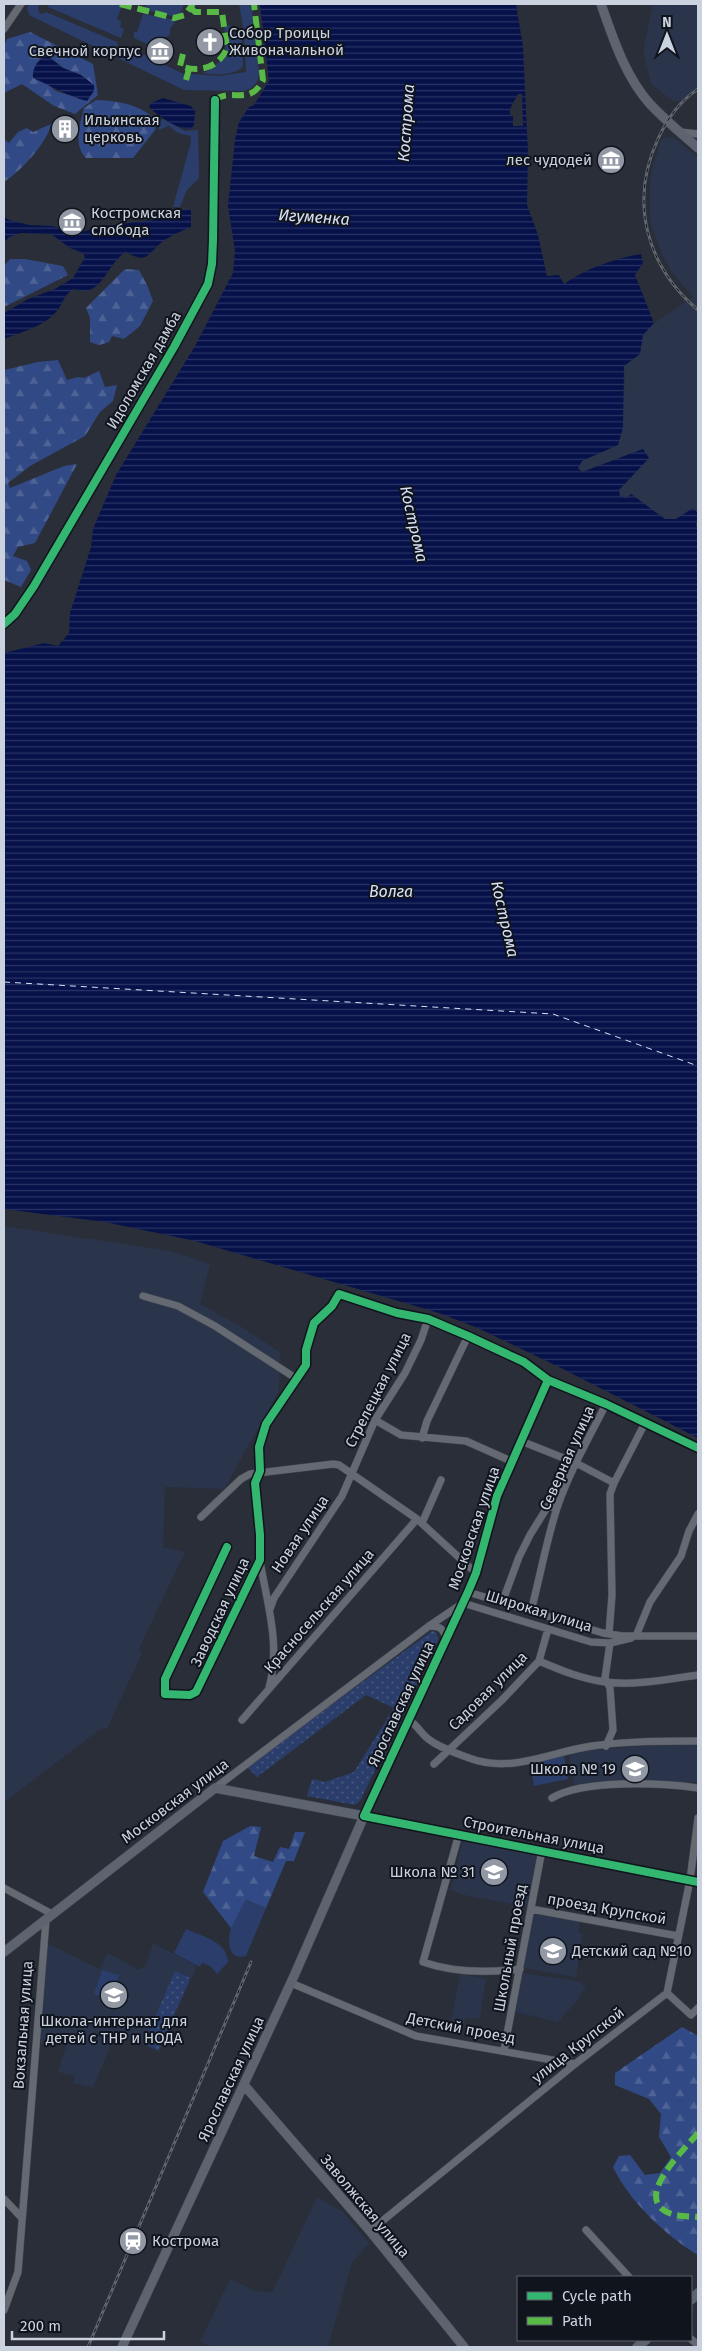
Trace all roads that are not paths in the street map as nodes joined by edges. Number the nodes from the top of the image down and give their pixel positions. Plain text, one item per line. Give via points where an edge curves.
1 (21, 4) edge
2 (601, 4) edge
3 (7, 19) edge
4 (4, 30) edge
5 (215, 100) dead end
6 (680, 132) junction
7 (698, 134) edge
8 (698, 148) edge
9 (4, 624) edge
10 (143, 1296) dead end
11 (428, 1319) junction
12 (468, 1336) junction
13 (297, 1379) junction
14 (548, 1380) junction
15 (606, 1404) junction
16 (375, 1420) junction
17 (645, 1423) junction
18 (422, 1438) junction
19 (521, 1441) junction
20 (698, 1448) edge
21 (512, 1461) junction
22 (576, 1463) junction
23 (260, 1471) junction
24 (352, 1473) junction
25 (441, 1480) dead end
26 (614, 1483) junction
27 (556, 1508) junction
28 (698, 1514) edge
29 (201, 1517) dead end
30 (420, 1521) junction
31 (227, 1547) dead end
32 (260, 1560) junction
33 (476, 1573) junction
34 (468, 1592) junction
35 (463, 1603) junction
36 (502, 1603) junction
37 (270, 1609) junction
38 (531, 1611) junction
39 (430, 1626) junction
40 (548, 1629) junction
41 (609, 1634) junction
42 (636, 1636) junction
43 (698, 1636) edge
44 (446, 1640) junction
45 (610, 1642) junction
46 (539, 1660) junction
47 (698, 1675) edge
48 (607, 1683) junction
49 (269, 1688) junction
50 (242, 1720) dead end
51 (409, 1720) junction
52 (698, 1741) edge
53 (606, 1746) junction
54 (449, 1749) junction
55 (434, 1764) dead end
56 (214, 1788) junction
57 (698, 1788) edge
58 (552, 1798) dead end
59 (364, 1816) junction
60 (698, 1818) edge
61 (459, 1834) junction
62 (542, 1850) junction
63 (694, 1881) edge
64 (4, 1888) edge
65 (531, 1910) junction
66 (49, 1917) junction
67 (678, 1936) junction
68 (4, 1952) edge
69 (520, 1969) junction
70 (290, 1983) junction
71 (667, 1993) junction
72 (698, 2008) edge
73 (504, 2050) junction
74 (575, 2064) junction
75 (244, 2085) junction
76 (4, 2199) edge
77 (22, 2218) junction
78 (586, 2230) dead end
79 (370, 2231) junction
80 (628, 2276) edge
81 (4, 2310) edge
82 (122, 2347) edge
83 (464, 2347) edge

1 - 3 street
2 - 6 main road via 632,78 649,103
3 - 4 street
5 - 9 street, Идоломская дамба via 212,270 208,284 34,586
6 - 7 street
6 - 8 main road
10 - 13 street via 186,1310
11 - 12 street
11 - 13 street, Заводская улица via 397,1313 339,1294 314,1324 306,1350 306,1365
11 - 16 street, Стрелецкая улица via 405,1373
12 - 14 street via 524,1362
12 - 18 street
13 - 23 street, Заводская улица via 266,1424 259,1447
14 - 15 street
14 - 19 street, Московская улица
15 - 17 street
15 - 22 street, Северная улица
16 - 18 street via 402,1435
16 - 24 street, Стрелецкая улица
17 - 20 street
17 - 26 street
18 - 21 street via 466,1441
19 - 21 street, Московская улица
19 - 22 street
21 - 33 street, Московская улица via 497,1496
22 - 26 street
22 - 27 street, Северная улица
23 - 24 street via 333,1464
23 - 29 street via 242,1479
23 - 32 street, Заводская улица via 255,1482
24 - 30 street
24 - 37 street, Новая улица via 342,1496 274,1598
25 - 30 street, Красносельская улица
26 - 41 street via 610,1505 612,1595
27 - 36 street via 548,1506 530,1535
27 - 38 street, Северная улица
28 - 42 street via 681,1556 650,1602
30 - 33 street
30 - 49 street, Красносельская улица
31 - 32 street, Заводская улица via 164,1679 164,1694 190,1696 196,1692
32 - 37 street
33 - 34 street, Московская улица
34 - 35 street, Московская улица
34 - 36 street, Широкая улица
35 - 39 street, Московская улица
35 - 40 street, Широкая улица
35 - 44 street, Ярославская улица
36 - 38 street, Широкая улица
37 - 49 street via 275,1654
38 - 41 street, Широкая улица
39 - 44 street via 441,1628
39 - 56 street, Московская улица
40 - 45 street, Широкая улица via 591,1642
40 - 46 street, Садовая улица
41 - 42 street, Широкая улица
42 - 43 street, Широкая улица
42 - 45 street, Широкая улица
44 - 51 street, Ярославская улица
45 - 48 street
46 - 48 street
46 - 54 street, Садовая улица
47 - 48 street
48 - 53 street via 613,1730
49 - 50 street, Красносельская улица
51 - 54 street via 429,1740
51 - 59 street, Ярославская улица
52 - 53 street
53 - 54 street via 591,1746 507,1764 486,1763
54 - 55 street, Садовая улица
56 - 59 main road, Строительная улица
56 - 66 main road, Московская улица
57 - 58 street via 598,1786 561,1792
59 - 61 street, Строительная улица
59 - 70 main road, Ярославская улица
60 - 63 street
61 - 62 street, Строительная улица
61 - 69 street via 423,1962 492,1973
62 - 63 street, Строительная улица
62 - 65 street, Школьный проезд
63 - 67 street
64 - 66 street
65 - 67 street, проезд Крупской
65 - 69 street, Школьный проезд
66 - 68 main road, Московская улица
66 - 77 street, Вокзальная улица
67 - 71 street
69 - 73 street, Школьный проезд
70 - 73 street, Детский проезд via 416,2036
70 - 75 main road, Ярославская улица
71 - 72 street via 691,2015
71 - 74 street, улица Крупской
73 - 74 street, Детский проезд
74 - 79 street, улица Крупской
75 - 79 main road, Заволжская улица
75 - 82 main road, Ярославская улица
76 - 77 street
77 - 81 street, Вокзальная улица via 17,2279
78 - 80 street
79 - 83 main road, Заволжская улица

